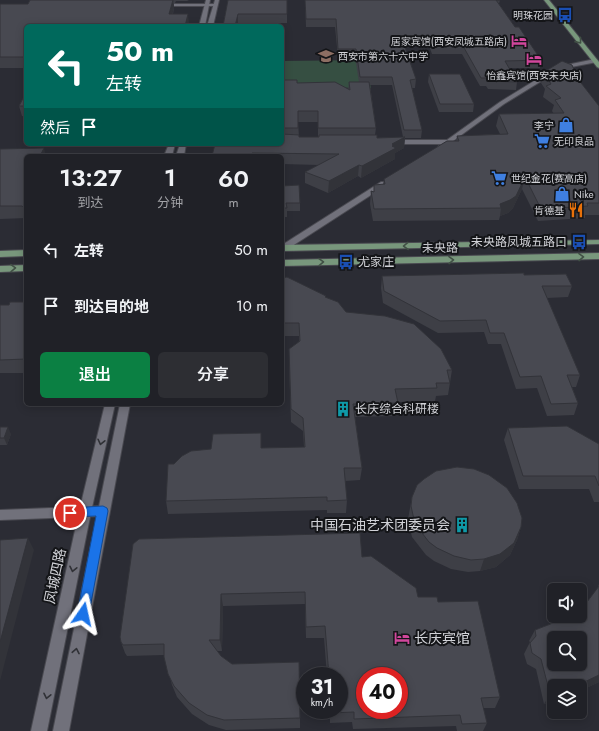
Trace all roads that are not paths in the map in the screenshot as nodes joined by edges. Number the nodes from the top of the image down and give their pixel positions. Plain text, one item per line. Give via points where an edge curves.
1 (546, 0) edge
2 (552, 0) edge
3 (208, 2) edge
4 (216, 2) edge
5 (151, 5) edge
6 (202, 24) edge
7 (210, 24) edge
8 (598, 61) edge
9 (381, 142) edge
10 (450, 142) junction
11 (430, 154) edge
12 (390, 180) edge
13 (599, 242) edge
14 (284, 247) edge
15 (284, 248) edge
16 (24, 253) edge
17 (0, 254) edge
18 (599, 256) edge
19 (284, 263) edge
20 (24, 268) edge
21 (0, 269) edge
22 (110, 406) edge
23 (125, 406) edge
24 (103, 511) junction
25 (85, 512) junction
26 (0, 515) edge
27 (39, 731) edge
28 (61, 731) edge

1 -> 8 main road
2 - 8 main road
3 - 4 street
3 - 5 street
3 - 6 street
4 - 7 street
8 - 10 street via 560,68 502,103
9 - 10 street
10 - 11 street
12 - 14 street
13 -> 15 main road, 未央路
16 - 17 main road
19 -> 18 main road, 未央路
21 -> 20 main road
22 -> 25 street, 凤城四路
23 - 24 street
24 - 25 street
28 -> 24 street
25 - 26 street
25 -> 27 street, 凤城四路

